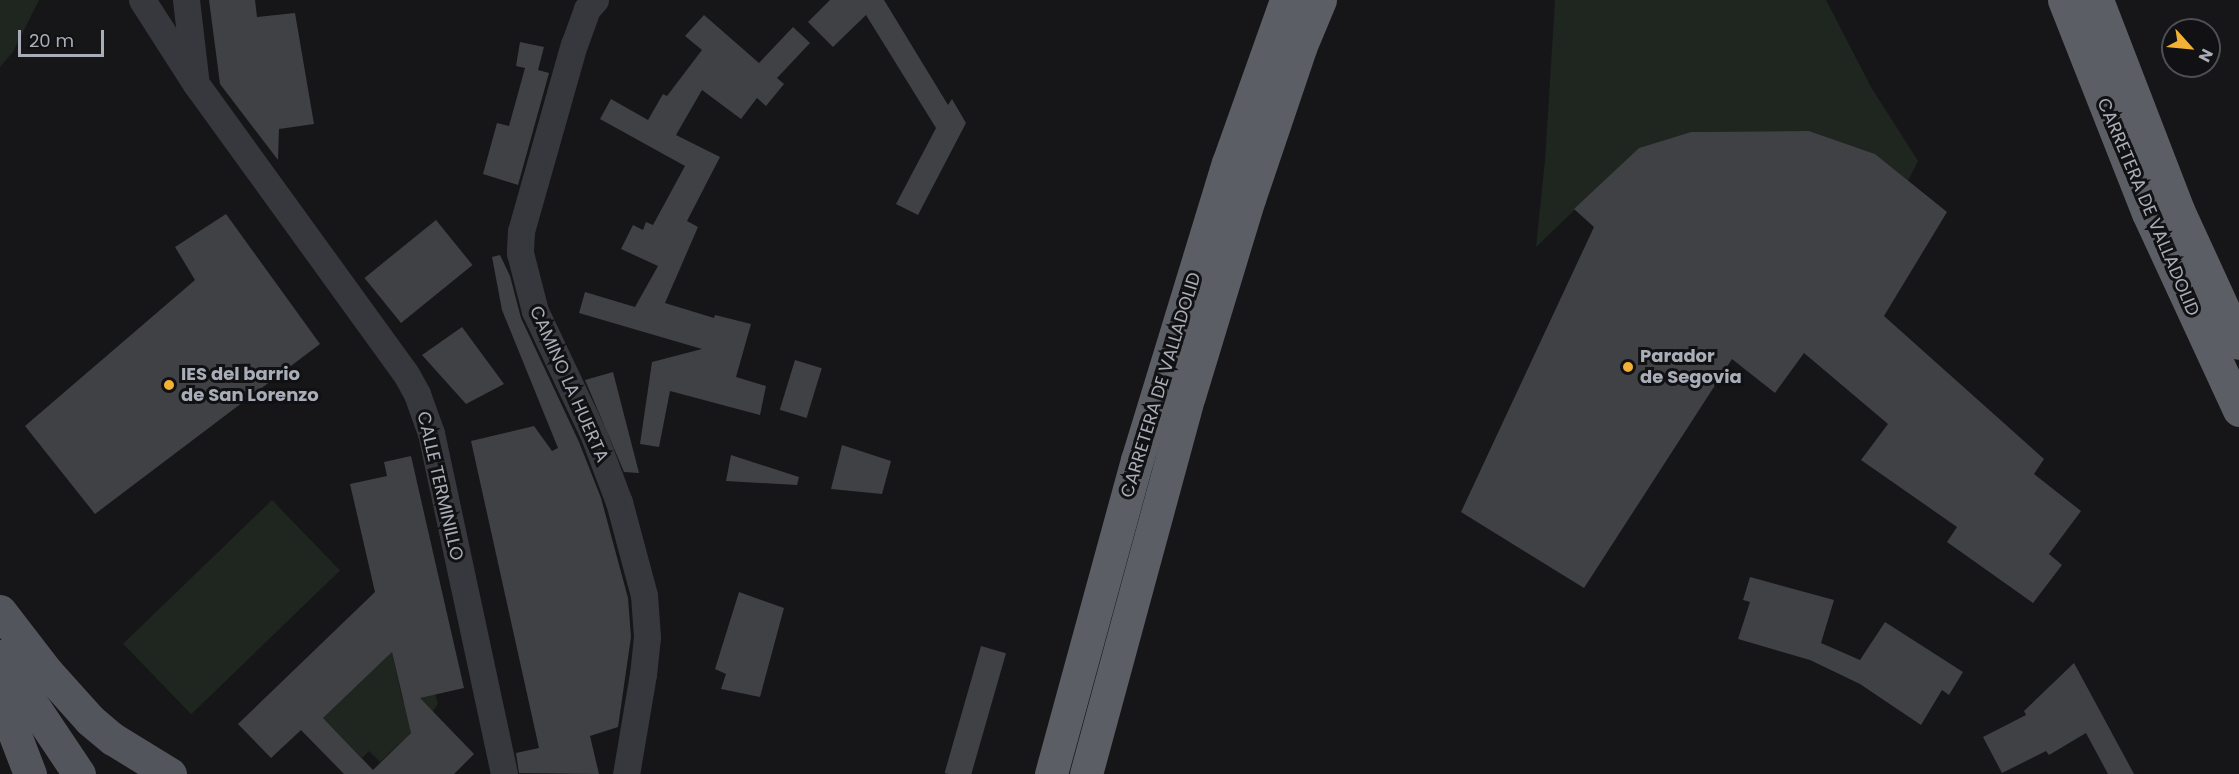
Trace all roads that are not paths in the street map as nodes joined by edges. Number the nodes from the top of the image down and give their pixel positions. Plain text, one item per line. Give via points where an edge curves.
1 (142, 0) edge
2 (186, 0) edge
3 (594, 0) edge
4 (1286, 0) edge
5 (1320, 0) edge
6 (2064, 0) edge
7 (2097, 0) edge
8 (196, 84) junction
9 (2239, 343) edge
10 (2239, 411) edge
11 (0, 611) edge
12 (0, 656) edge
13 (0, 696) edge
14 (30, 774) edge
15 (79, 774) edge
16 (170, 774) edge
17 (504, 774) edge
18 (626, 774) edge
19 (1051, 774) edge
20 (1086, 774) edge

1 - 8 street, CALLE TERMINILLO
2 - 8 street
3 - 18 street, CAMINO LA HUERTA via 574,44 521,231 520,253 535,311 594,436 620,502 644,595 647,637
4 - 19 highway, CARRETERA DE VALLADOLID via 1228,163 1137,460
5 - 20 highway, CARRETERA DE VALLADOLID via 1249,199 1189,396
6 - 10 highway, CARRETERA DE VALLADOLID via 2148,213
7 - 9 highway, CARRETERA DE VALLADOLID via 2178,210
8 - 17 street, CALLE TERMINILLO via 417,394 429,427
11 - 16 main road via 90,720
12 - 15 main road
13 - 14 main road

